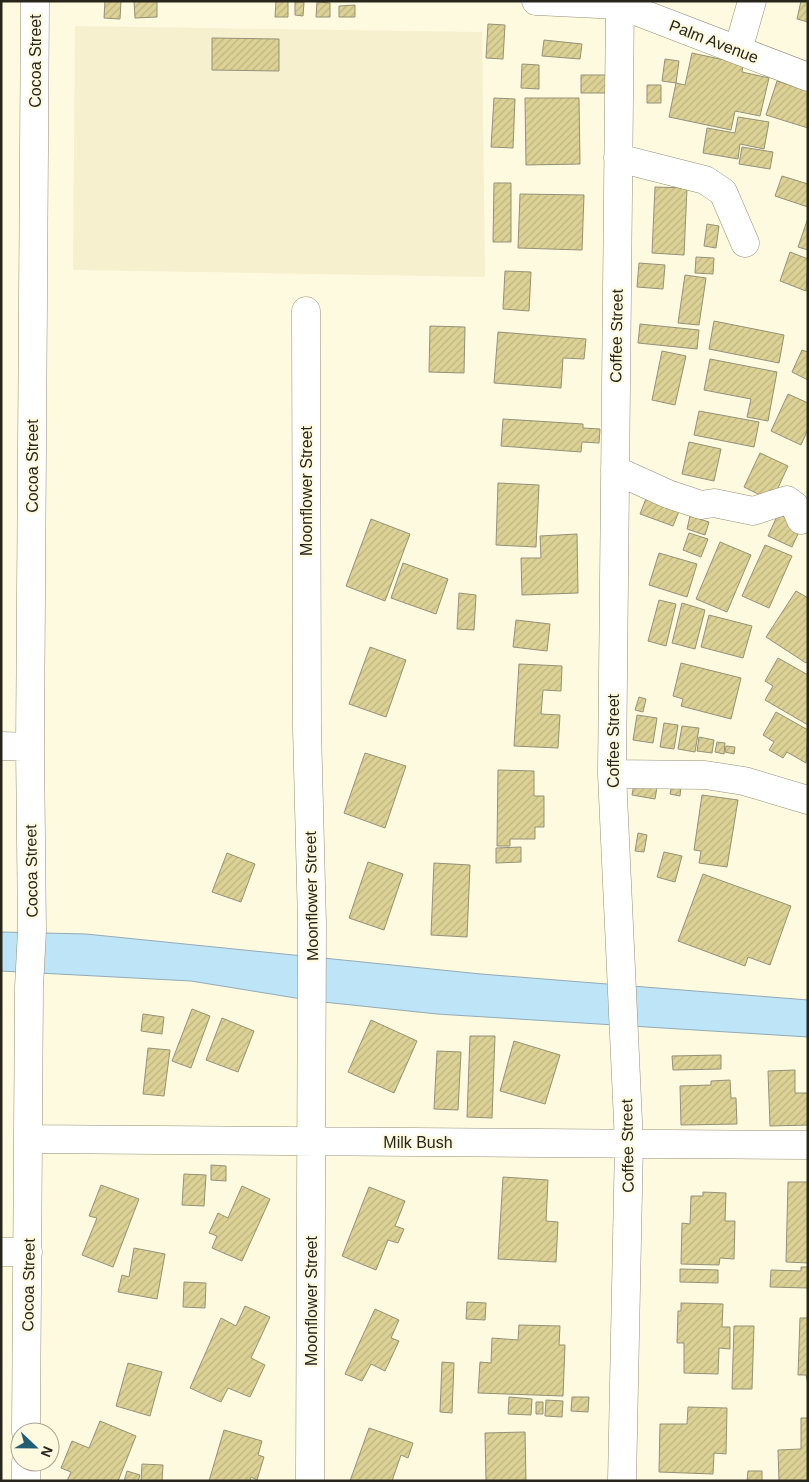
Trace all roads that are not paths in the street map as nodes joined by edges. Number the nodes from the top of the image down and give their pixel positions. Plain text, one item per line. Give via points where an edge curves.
1 (35, 1) edge
2 (536, 1) edge
3 (752, 1) edge
4 (620, 3) edge
5 (738, 50) junction
6 (808, 77) edge
7 (618, 158) junction
8 (745, 243) dead end
9 (306, 311) dead end
10 (615, 470) junction
11 (801, 520) dead end
12 (1, 746) edge
13 (30, 747) junction
14 (612, 774) junction
15 (808, 800) edge
16 (29, 1138) junction
17 (312, 1142) junction
18 (629, 1143) junction
19 (808, 1145) edge
20 (1, 1252) edge
21 (28, 1252) junction
22 (26, 1422) edge
23 (310, 1481) edge
24 (622, 1481) edge

1 - 13 street, Cocoa Street
2 - 4 street, Palm Avenue
3 - 5 street
4 - 5 street, Palm Avenue
4 - 7 street, Coffee Street
5 - 6 street, Palm Avenue
7 - 8 street via 705,180 723,192
7 - 10 street, Coffee Street
9 - 17 street, Moonflower Street
10 - 11 street via 700,505 721,504 753,511 787,500 795,506
10 - 14 street, Coffee Street
12 - 13 street
13 - 16 street, Cocoa Street
14 - 15 street via 705,775 744,781
14 - 18 street, Coffee Street
16 - 17 street, Milk Bush
16 - 21 street, Cocoa Street
17 - 18 street, Milk Bush
17 - 23 street, Moonflower Street
18 - 19 street, Milk Bush
18 - 24 street, Coffee Street
20 - 21 street
21 - 22 street, Cocoa Street

